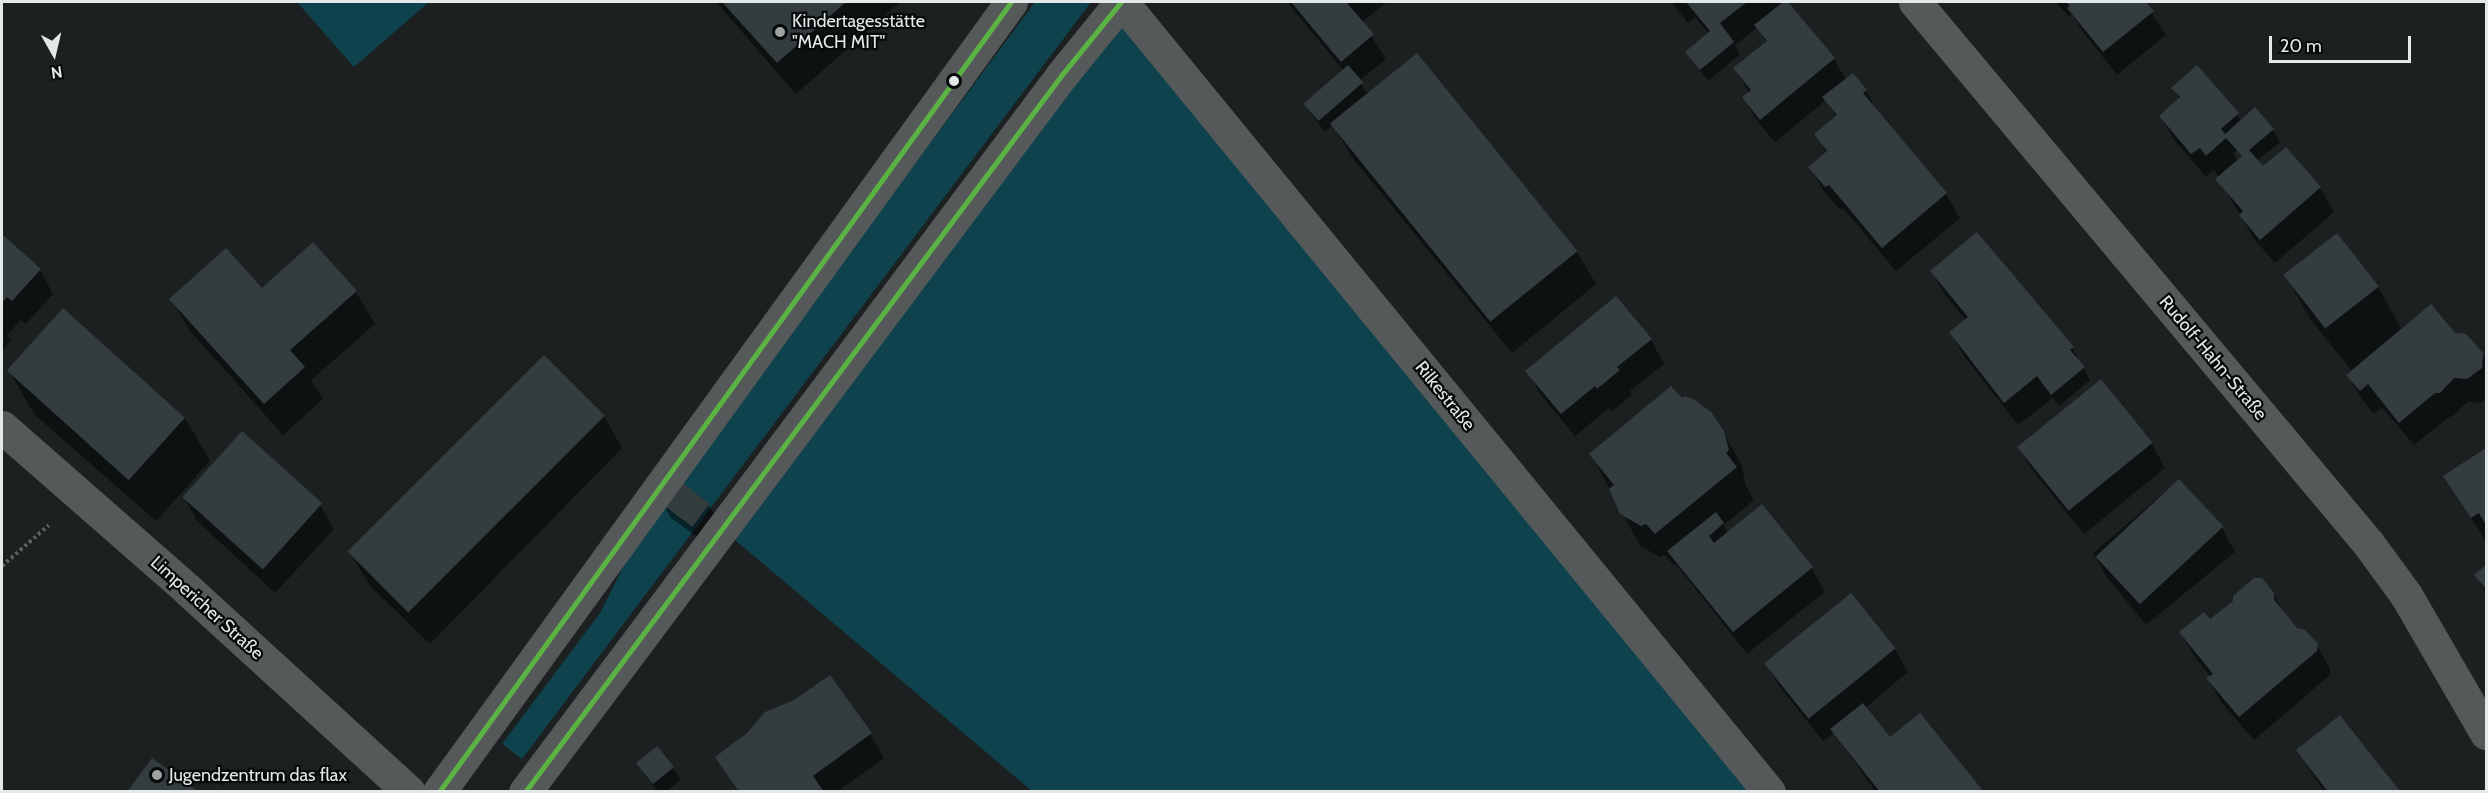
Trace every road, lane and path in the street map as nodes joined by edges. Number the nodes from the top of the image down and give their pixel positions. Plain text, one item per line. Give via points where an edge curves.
1 (1011, 2) edge
2 (1121, 2) edge
3 (1915, 2) edge
4 (2, 427) edge
5 (82, 497) junction
6 (2, 566) edge
7 (2487, 733) edge
8 (409, 792) edge
9 (439, 792) edge
10 (525, 792) edge
11 (1769, 792) edge

1 - 9 street
2 - 10 street via 1047,94
2 - 11 street, Rilkestraße
3 - 7 street, Rudolf-Hahn-Straße via 2368,543 2406,595
4 - 5 street, Limpericher Straße
5 - 6 path
5 - 8 street, Limpericher Straße

